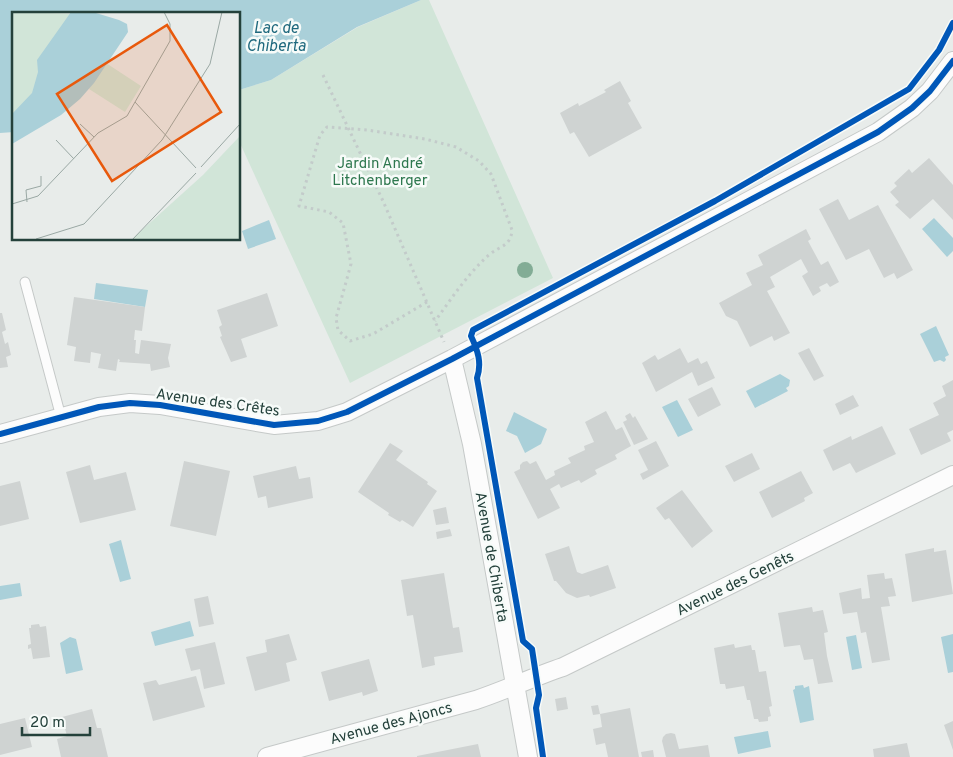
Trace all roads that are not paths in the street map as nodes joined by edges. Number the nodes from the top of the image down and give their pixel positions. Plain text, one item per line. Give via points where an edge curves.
1 (953, 61) edge
2 (25, 282) dead end
3 (452, 359) junction
4 (61, 417) junction
5 (0, 434) edge
6 (953, 475) edge
7 (514, 685) junction
8 (267, 757) edge
9 (528, 757) edge

1 - 3 street, Avenue des Crêtes via 930,91 878,132
2 - 4 lane
3 - 4 street, Avenue des Crêtes via 347,412 318,421 274,425 160,405 130,403
3 - 7 street, Avenue de Chiberta via 472,444
4 - 5 street, Avenue des Crêtes
6 - 7 street, Avenue des Genêts via 563,667
7 - 8 street, Avenue des Ajoncs via 476,700
7 - 9 street, Avenue de Chiberta

